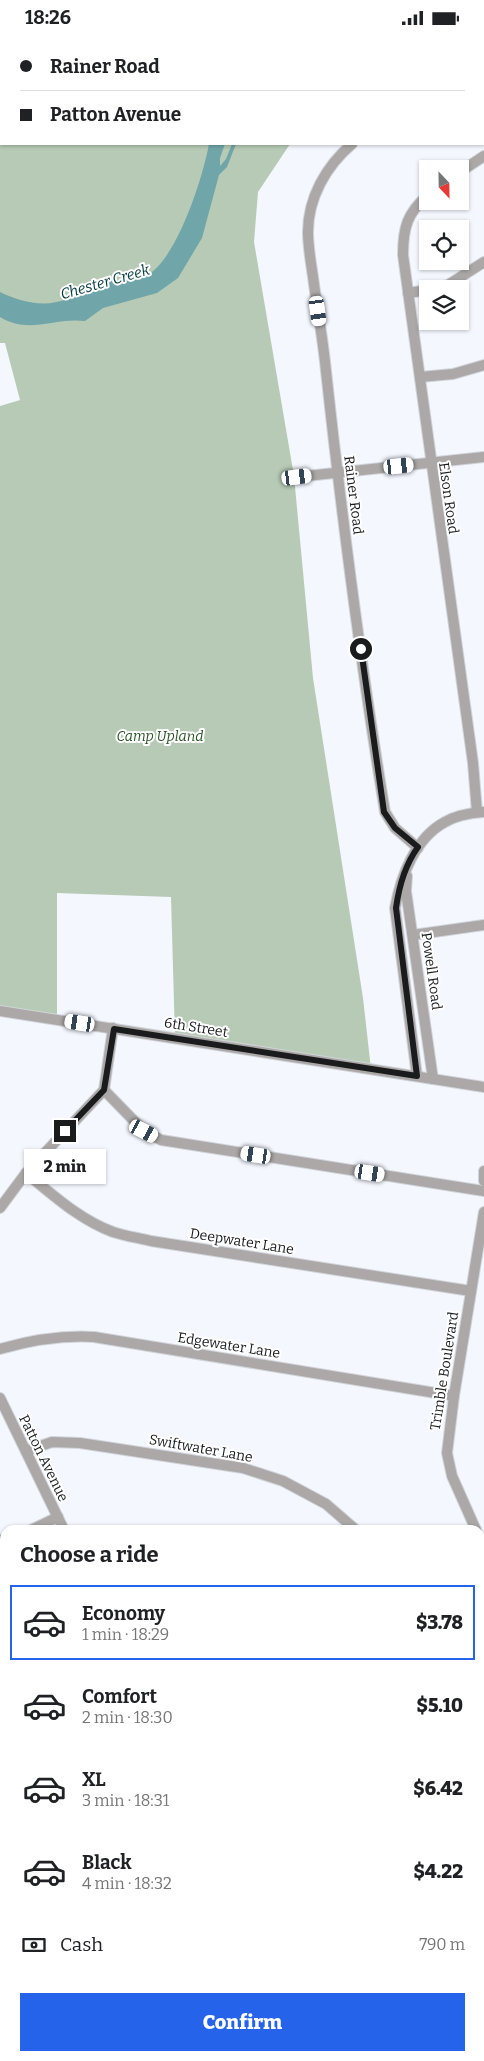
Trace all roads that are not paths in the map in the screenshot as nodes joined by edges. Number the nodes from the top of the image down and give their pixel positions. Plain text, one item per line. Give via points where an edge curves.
1 (351, 145) edge
2 (484, 156) edge
3 (469, 166) edge
4 (419, 203) edge
5 (484, 262) edge
6 (456, 280) edge
7 (419, 291) edge
8 (408, 293) junction
9 (484, 365) edge
10 (420, 377) junction
11 (484, 457) edge
12 (430, 463) junction
13 (337, 473) junction
14 (297, 477) dead end
15 (481, 812) edge
16 (418, 847) junction
17 (407, 868) junction
18 (484, 925) edge
19 (413, 935) junction
20 (0, 1011) edge
21 (114, 1029) junction
22 (417, 1076) junction
23 (434, 1079) junction
24 (484, 1087) edge
25 (104, 1090) junction
26 (484, 1171) edge
27 (26, 1173) junction
28 (484, 1181) edge
29 (484, 1191) edge
30 (0, 1208) edge
31 (484, 1212) edge
32 (471, 1291) junction
33 (0, 1349) edge
34 (454, 1396) junction
35 (0, 1398) edge
36 (26, 1451) junction
37 (58, 1517) junction
38 (41, 1525) edge
39 (62, 1525) edge
40 (350, 1525) edge
41 (474, 1525) edge

1 - 13 street, Rainer Road via 339,155 316,193 308,232
2 - 3 street
4 - 8 street, Elson Road via 407,221 403,239
5 - 6 street
7 - 8 street
8 - 10 street, Elson Road
9 - 10 street via 452,374
10 - 12 street, Elson Road
11 - 12 street
12 - 13 street
12 - 15 street, Elson Road
13 - 14 street
13 - 16 street, Rainer Road via 384,812 395,828
15 - 16 street, Powell Road via 446,821
16 - 17 street, Powell Road
17 - 19 street, Powell Road via 406,891
17 - 22 street, Powell Road via 396,908
18 - 19 street
19 - 23 street, Powell Road
20 - 21 street, 6th Street
21 - 22 street, 6th Street
21 - 25 street
22 - 23 street, 6th Street
23 - 24 street, 6th Street
25 - 27 street
25 - 29 street via 144,1131 161,1140
26 - 28 street
27 - 30 street
27 - 32 street, Deepwater Lane via 67,1207 114,1232 151,1241
31 - 32 street, Trimble Boulevard
32 - 34 street, Trimble Boulevard
33 - 34 street, Edgewater Lane via 38,1339 70,1335 94,1337
34 - 41 street, Trimble Boulevard via 447,1453 452,1475
35 - 36 street, Patton Avenue
36 - 37 street, Patton Avenue
36 - 40 street, Swiftwater Lane via 52,1442 80,1443 243,1468 283,1481 326,1504
37 - 38 street
37 - 39 street, Patton Avenue

